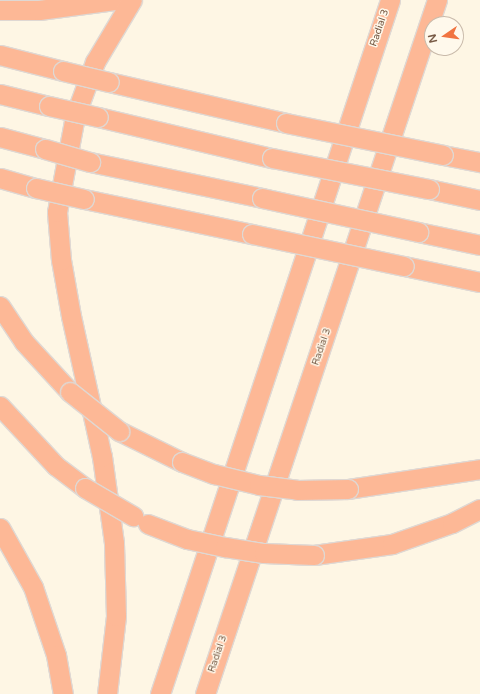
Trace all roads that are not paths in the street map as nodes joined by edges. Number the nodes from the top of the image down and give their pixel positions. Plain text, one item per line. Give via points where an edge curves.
1 (116, 0) edge
2 (132, 0) edge
3 (390, 0) edge
4 (437, 0) edge
5 (0, 10) edge
6 (0, 55) edge
7 (0, 94) edge
8 (0, 137) edge
9 (480, 162) edge
10 (0, 178) edge
11 (480, 200) edge
12 (480, 245) edge
13 (480, 282) edge
14 (0, 306) edge
15 (0, 406) edge
16 (480, 469) edge
17 (480, 509) edge
18 (0, 528) edge
19 (63, 694) edge
20 (108, 694) edge
21 (160, 694) edge
22 (205, 694) edge

1 - 5 highway via 39,10
2 - 20 highway via 95,62 75,116 57,212 69,309 102,457 114,543 116,616
3 - 21 highway, Radial 3
4 - 22 highway, Radial 3
6 - 9 highway, bridge via 286,123
7 - 11 highway, bridge via 272,158
8 - 12 highway, bridge via 90,162
10 - 13 highway, bridge via 84,199
14 - 16 highway, bridge via 24,342 70,392 119,431 182,462 214,474 259,485 297,490 348,489
15 - 17 highway, bridge via 56,466 85,488 140,520 187,539 225,548 314,555 392,544 452,523
18 - 19 highway via 33,587 56,655

